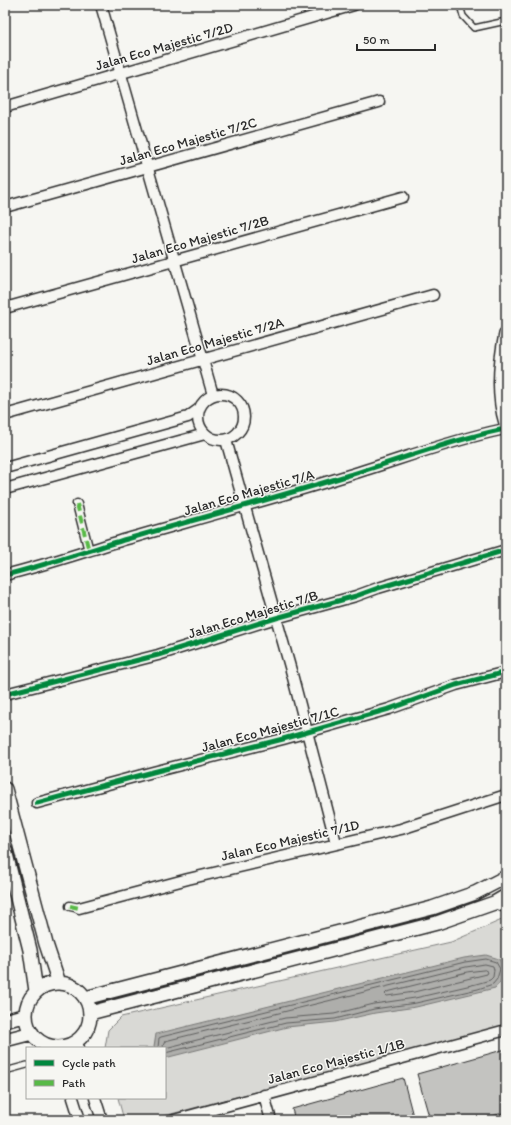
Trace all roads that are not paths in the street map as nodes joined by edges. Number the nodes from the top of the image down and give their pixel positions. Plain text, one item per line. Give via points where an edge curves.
1 (102, 5) edge
2 (354, 5) edge
3 (460, 5) edge
4 (506, 21) edge
5 (121, 73) junction
6 (379, 102) dead end
7 (5, 107) edge
8 (148, 167) junction
9 (403, 197) dead end
10 (5, 207) edge
11 (175, 261) junction
12 (433, 295) dead end
13 (5, 308) edge
14 (506, 334) edge
15 (203, 359) junction
16 (213, 395) junction
17 (199, 409) junction
18 (5, 414) edge
19 (503, 426) edge
20 (205, 434) junction
21 (226, 440) junction
22 (5, 468) edge
23 (5, 489) edge
24 (77, 504) dead end
25 (245, 507) junction
26 (506, 550) edge
27 (89, 551) junction
28 (5, 575) edge
29 (276, 618) junction
30 (506, 672) edge
31 (5, 694) edge
32 (306, 732) junction
33 (5, 789) edge
34 (506, 795) edge
35 (37, 803) dead end
36 (336, 843) junction
37 (5, 850) edge
38 (506, 877) edge
39 (506, 896) edge
40 (500, 905) edge
41 (75, 907) dead end
42 (59, 983) junction
43 (36, 991) junction
44 (85, 998) junction
45 (90, 1013) junction
46 (26, 1015) junction
47 (5, 1020) edge
48 (506, 1030) edge
49 (32, 1033) junction
50 (5, 1040) edge
51 (78, 1044) edge
52 (57, 1047) edge
53 (26, 1065) edge
54 (5, 1070) edge
55 (264, 1095) junction
56 (73, 1099) edge
57 (95, 1099) edge
58 (80, 1120) edge
59 (102, 1120) edge
60 (174, 1120) edge
61 (271, 1120) edge

1 - 5 street
2 - 5 street, Jalan Eco Majestic 7/2D
3 - 4 lane via 463,16 474,28
5 - 7 street, Jalan Eco Majestic 7/2D
5 - 8 street
6 - 8 street, Jalan Eco Majestic 7/2C
8 - 10 street, Jalan Eco Majestic 7/2C
8 - 11 street
9 - 11 street, Jalan Eco Majestic 7/2B
11 - 13 street, Jalan Eco Majestic 7/2B
11 - 15 street
12 - 15 street, Jalan Eco Majestic 7/2A
14 - 19 street via 501,357
15 - 16 street
15 - 18 street, Jalan Eco Majestic 7/2A
16 - 17 street via 207,398
16 - 21 street via 221,394 235,398 244,411 243,426 233,437
17 - 20 street via 199,425
17 - 22 street via 188,417
19 - 25 street, Jalan Eco Majestic 7/A
20 - 21 street via 215,440
20 - 23 street
21 - 25 street
24 - 27 street
25 - 27 street, Jalan Eco Majestic 7/A
25 - 29 street
26 - 29 street, Jalan Eco Majestic 7/B
27 - 28 street, Jalan Eco Majestic 7/A
29 - 31 street, Jalan Eco Majestic 7/B via 158,655
29 - 32 street
30 - 32 street, Jalan Eco Majestic 7/1C via 455,685 389,709
32 - 35 street, Jalan Eco Majestic 7/1C
32 - 36 street
33 - 42 street via 46,944
34 - 36 street, Jalan Eco Majestic 7/1D via 401,829
36 - 41 street, Jalan Eco Majestic 7/1D
37 - 43 street via 30,950
38 - 44 street via 475,893 432,908
39 - 40 street
40 - 45 street
42 - 43 street via 44,986
42 - 44 street via 78,990
43 - 46 street via 27,1006
44 - 45 street
45 - 51 street via 89,1024
46 - 47 street
46 - 49 street
48 - 55 street, Jalan Eco Majestic 1/1B
49 - 50 street
49 - 52 street via 38,1040
51 - 52 street
53 - 54 lane
55 - 60 street, Jalan Eco Majestic 1/1B
55 - 61 street
56 - 58 street
57 - 59 street

